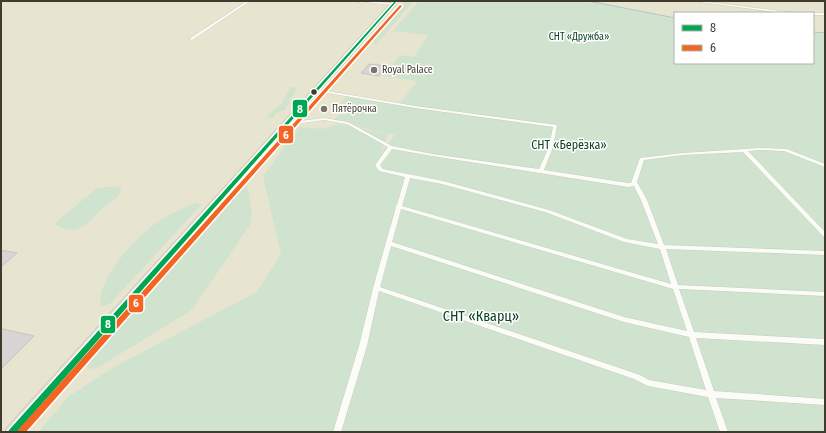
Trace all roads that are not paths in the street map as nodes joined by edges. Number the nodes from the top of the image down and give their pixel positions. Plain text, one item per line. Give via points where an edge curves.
1 (249, 1) edge
2 (354, 1) edge
3 (363, 1) edge
4 (693, 1) edge
5 (394, 3) edge
6 (781, 12) edge
7 (814, 14) edge
8 (825, 14) edge
9 (191, 39) dead end
10 (316, 90) junction
11 (287, 124) junction
12 (391, 147) junction
13 (744, 150) junction
14 (825, 166) edge
15 (542, 171) junction
16 (408, 176) junction
17 (634, 182) junction
18 (398, 206) junction
19 (825, 235) edge
20 (389, 243) junction
21 (662, 246) junction
22 (825, 253) edge
23 (675, 287) junction
24 (376, 288) junction
25 (825, 294) edge
26 (692, 335) junction
27 (825, 342) edge
28 (711, 394) junction
29 (825, 402) edge
30 (12, 432) edge
31 (338, 432) edge
32 (724, 432) edge

1 - 9 street
2 - 3 street
3 - 5 street
4 - 6 street
5 - 10 highway
7 - 8 street
10 - 11 highway
10 - 15 street via 415,107 555,126
11 - 12 street via 324,119 348,122
11 - 30 highway
12 - 15 street
12 - 16 street via 377,165 381,170
13 - 14 street via 784,150
13 - 17 street via 642,159
13 - 19 street
15 - 17 street via 628,186
16 - 18 street
16 - 21 street via 443,183 554,214 626,241
17 - 21 street
18 - 20 street
18 - 23 street
20 - 24 street
20 - 26 street via 624,320
21 - 22 street
21 - 23 street
23 - 25 street
23 - 26 street
24 - 28 street via 648,383
24 - 31 street via 363,346
26 - 27 street
26 - 28 street
28 - 29 street
28 - 32 street

